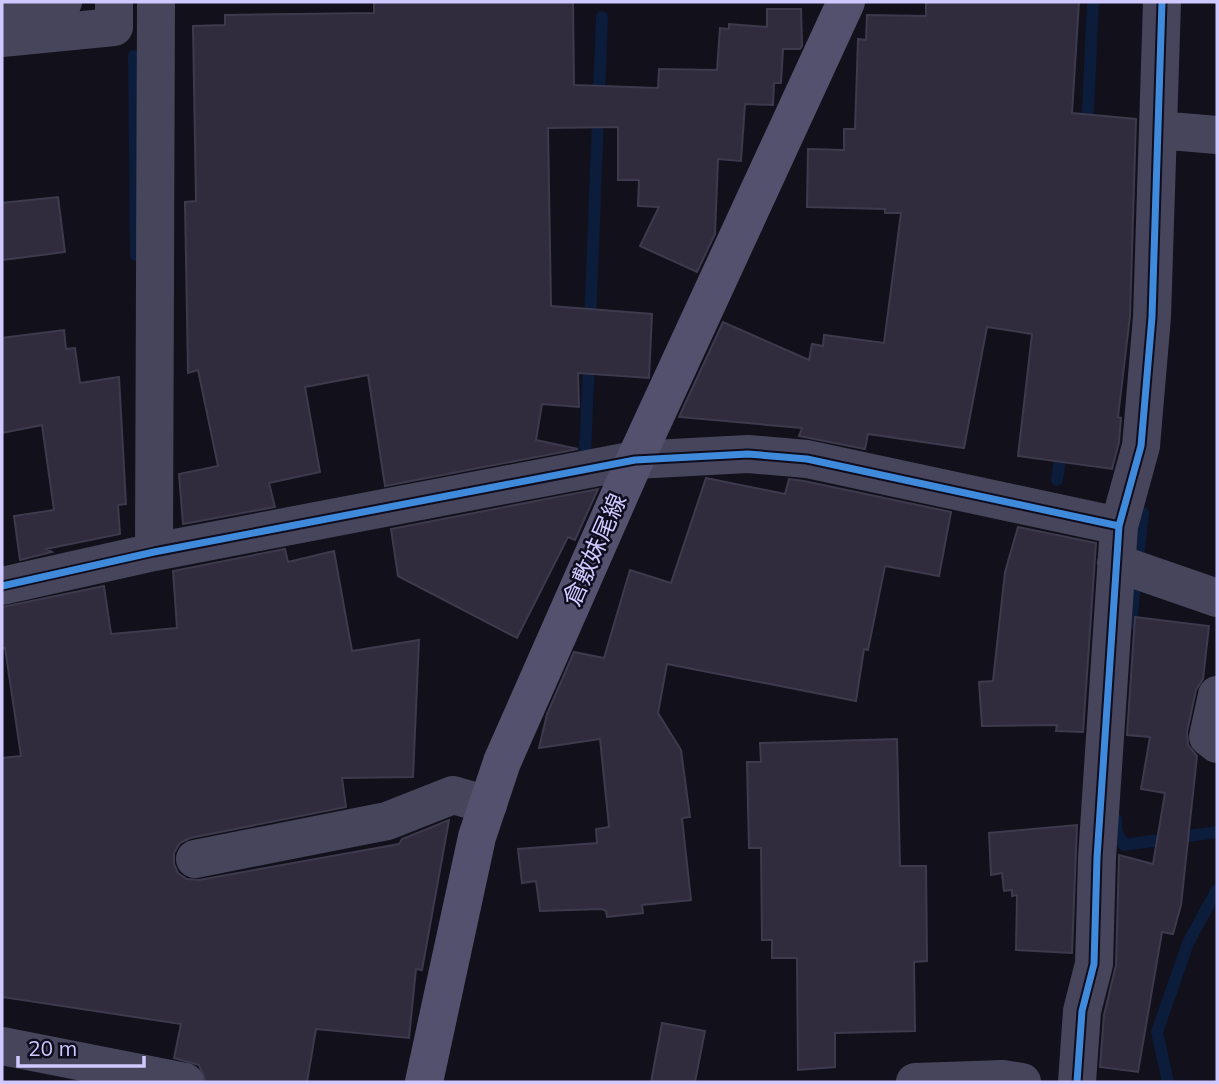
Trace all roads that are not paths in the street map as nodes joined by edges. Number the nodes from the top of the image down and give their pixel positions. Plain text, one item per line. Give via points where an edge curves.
1 (63, 2) edge
2 (846, 2) edge
3 (1162, 2) edge
4 (2, 6) edge
5 (156, 13) edge
6 (114, 14) edge
7 (2, 38) edge
8 (1158, 130) junction
9 (1217, 135) edge
10 (635, 460) junction
11 (1119, 526) junction
12 (154, 552) junction
13 (1130, 568) junction
14 (2, 586) edge
15 (1217, 598) edge
16 (1217, 695) edge
17 (1217, 744) edge
18 (488, 805) junction
19 (195, 859) dead end
20 (2, 1046) edge
21 (185, 1082) edge
22 (424, 1082) edge
23 (915, 1082) edge
24 (1022, 1082) edge
25 (1077, 1082) edge

1 - 4 street
2 - 10 main road, 倉敷妹尾線
3 - 8 street
5 - 6 street
5 - 12 street
6 - 7 street
8 - 9 street
8 - 11 street via 1152,317 1141,446
10 - 11 street via 748,454 807,459
10 - 12 street
10 - 18 main road, 倉敷妹尾線 via 502,762
11 - 13 street
12 - 14 street
13 - 15 street
13 - 25 street via 1097,858 1094,964 1082,1011
16 - 17 street via 1208,737
18 - 19 street via 453,795 387,821
18 - 22 main road, 倉敷妹尾線 via 477,837
20 - 21 street
23 - 24 street

